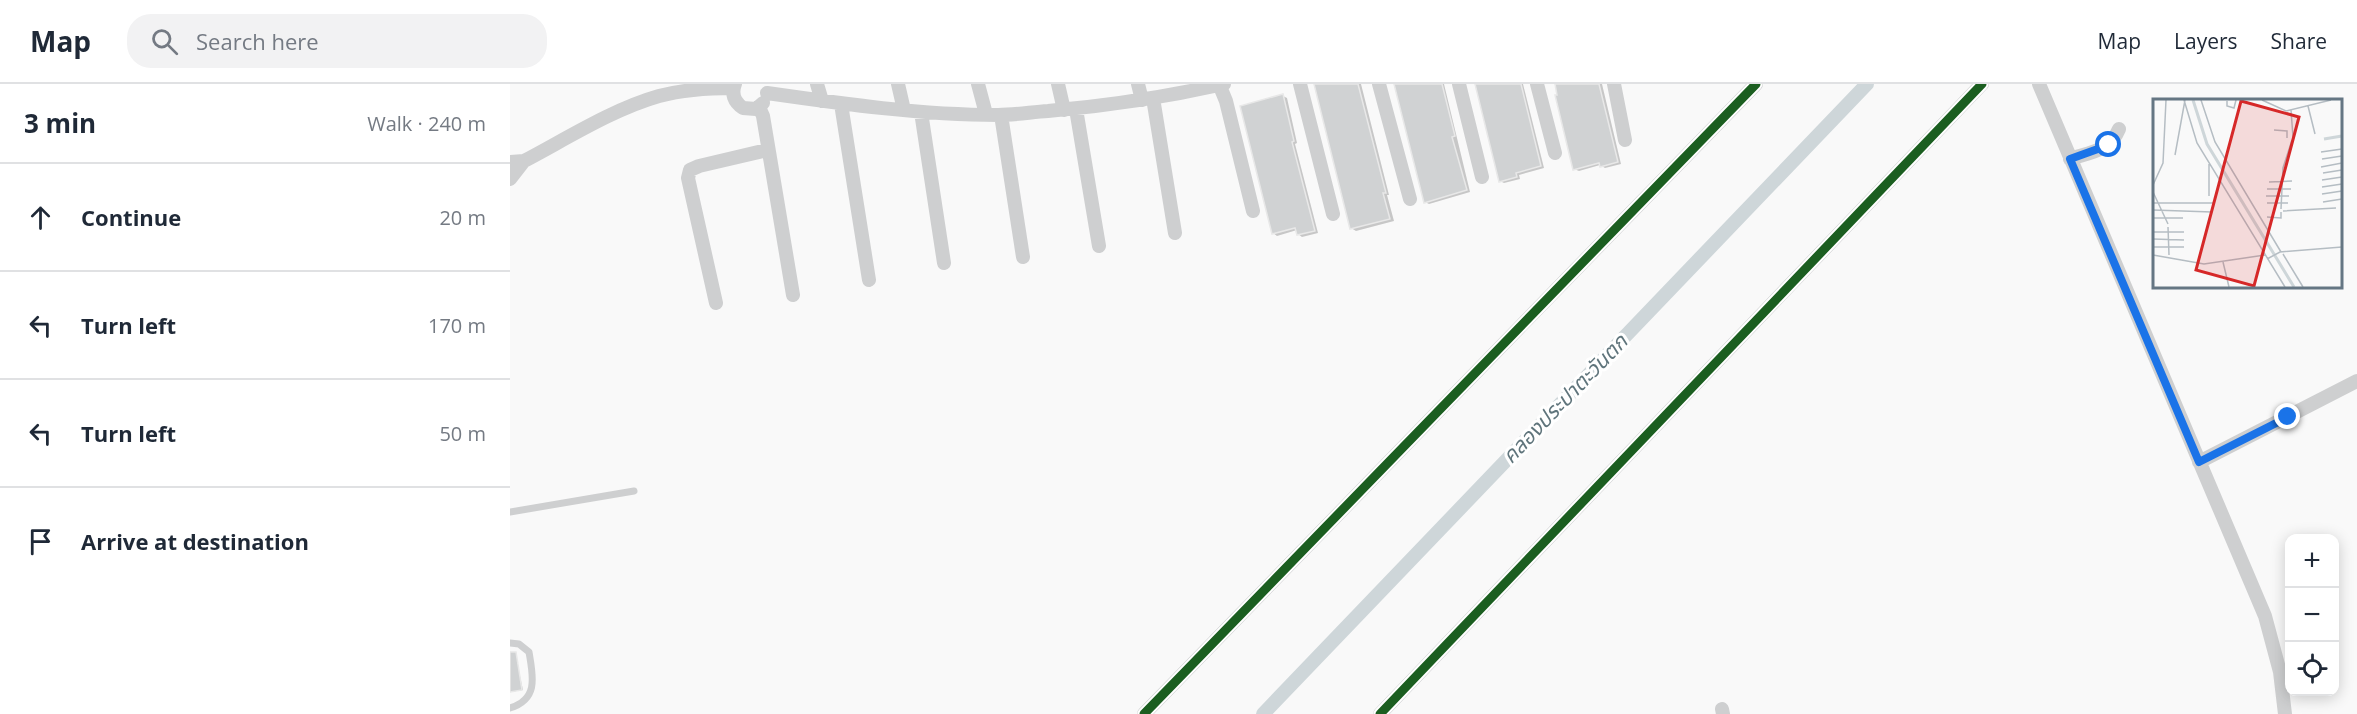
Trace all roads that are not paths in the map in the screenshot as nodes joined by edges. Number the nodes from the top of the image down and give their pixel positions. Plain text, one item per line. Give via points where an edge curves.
1 (818, 84) edge
2 (898, 84) edge
3 (978, 84) edge
4 (1058, 84) edge
5 (1138, 84) edge
6 (1221, 84) edge
7 (1300, 84) edge
8 (1379, 84) edge
9 (1458, 84) edge
10 (1537, 84) edge
11 (1614, 84) edge
12 (1756, 84) edge
13 (1982, 84) edge
14 (2039, 84) edge
15 (734, 86) edge
16 (766, 88) edge
17 (656, 90) edge
18 (1147, 99) junction
19 (822, 101) junction
20 (841, 104) junction
21 (759, 107) junction
22 (1070, 109) junction
23 (904, 110) junction
24 (921, 112) junction
25 (986, 114) junction
26 (1000, 115) junction
27 (2120, 129) dead end
28 (1625, 140) dead end
29 (767, 150) junction
30 (1555, 153) dead end
31 (2070, 159) junction
32 (517, 161) edge
33 (1482, 177) dead end
34 (510, 179) edge
35 (1410, 199) dead end
36 (1253, 211) dead end
37 (1333, 214) dead end
38 (1176, 233) dead end
39 (1099, 246) dead end
40 (1023, 257) dead end
41 (944, 263) dead end
42 (869, 280) dead end
43 (793, 295) dead end
44 (716, 303) dead end
45 (2357, 381) edge
46 (2199, 462) junction
47 (634, 491) dead end
48 (510, 512) edge
49 (510, 643) edge
50 (510, 708) edge
51 (1144, 714) edge
52 (1380, 714) edge
53 (2285, 714) edge

1 - 19 street
2 - 23 street
3 - 25 street
4 - 22 street
5 - 18 street
6 - 18 street
6 - 36 street
7 - 37 street
8 - 35 street
9 - 33 street
10 - 30 street
11 - 28 street
12 - 51 street
13 - 52 street
14 - 31 street
15 - 17 street
15 - 21 street via 737,104 749,110
16 - 19 street
16 - 21 street via 766,99
17 - 32 street
18 - 22 street
18 - 38 street
19 - 20 street
20 - 23 street
20 - 42 street
21 - 29 street
22 - 26 street
22 - 39 street
23 - 24 street
24 - 25 street
24 - 41 street
25 - 26 street
26 - 40 street
27 - 31 street via 2109,145
29 - 43 street
29 - 44 street via 690,170 688,178
31 - 46 street
32 - 34 street
45 - 46 street
46 - 53 street via 2265,616 2280,672
47 - 48 lane
49 - 50 lane via 529,652 532,671 531,692 524,703

